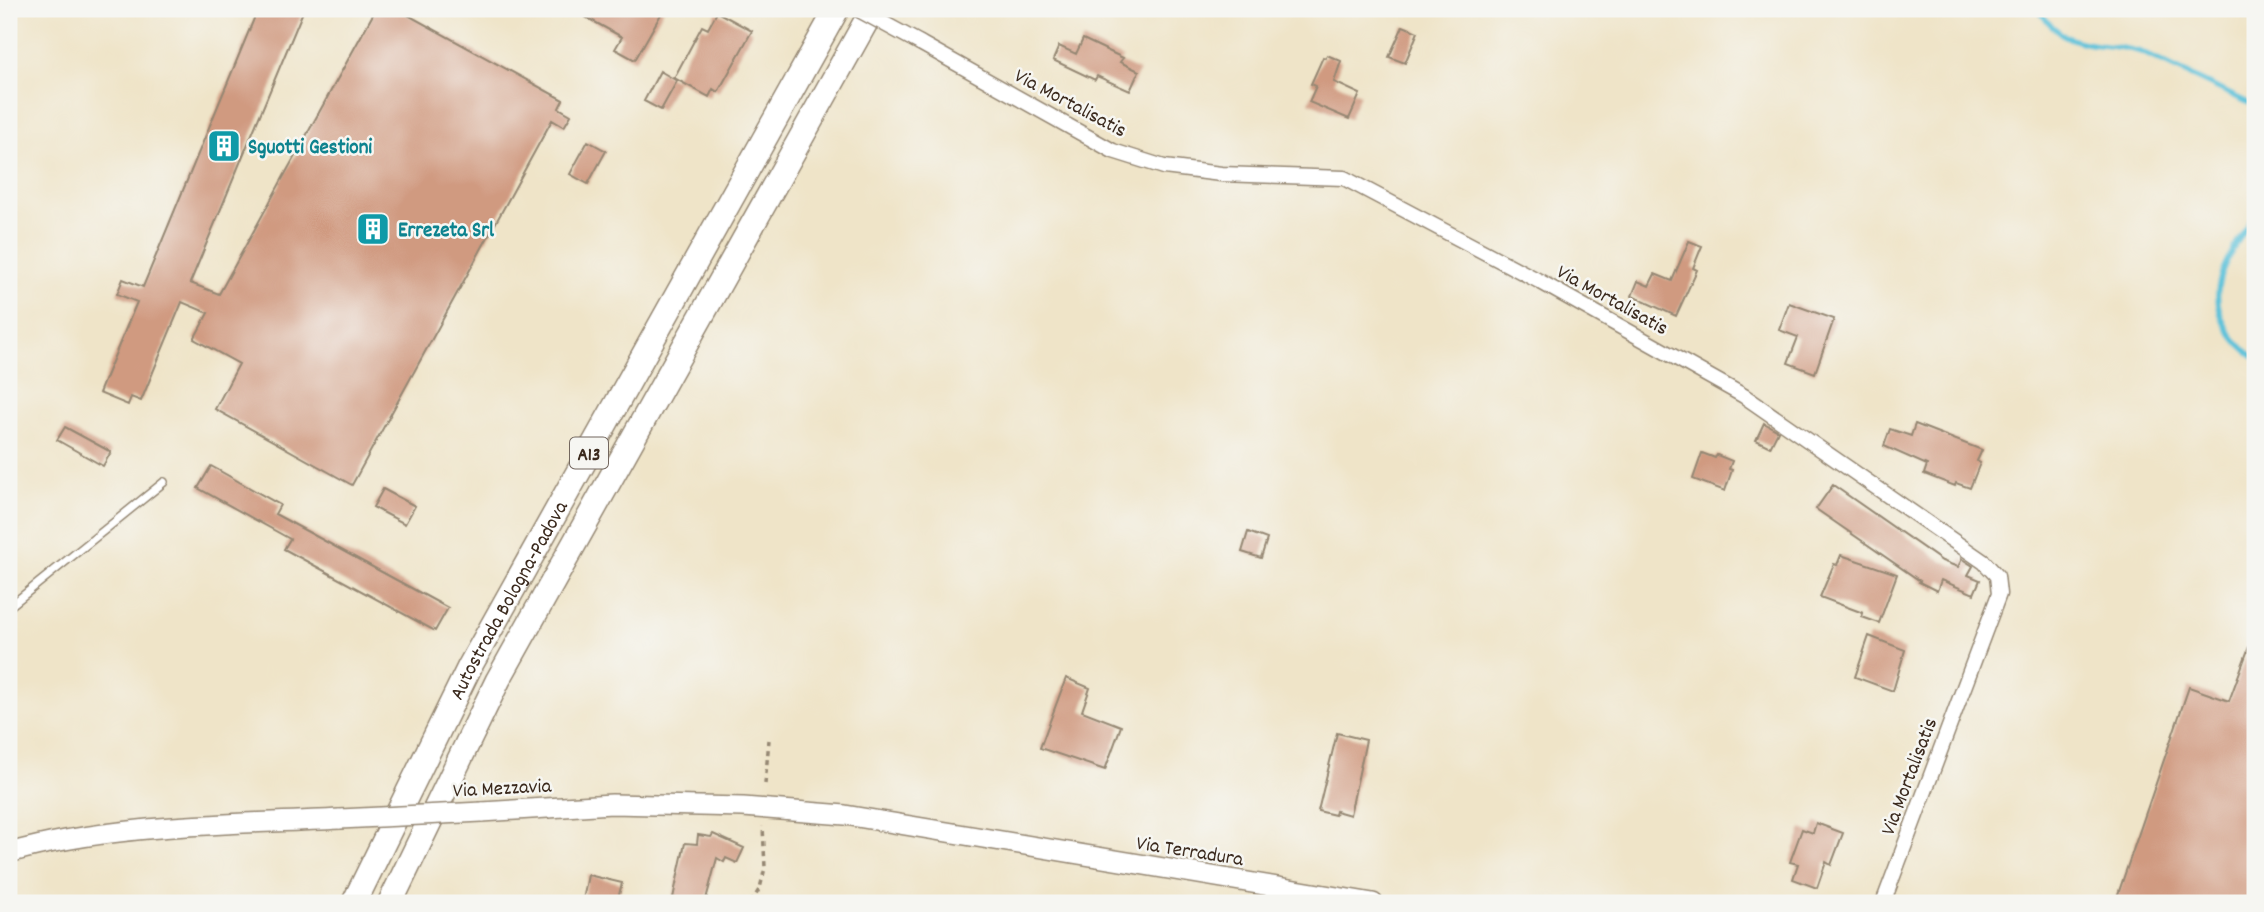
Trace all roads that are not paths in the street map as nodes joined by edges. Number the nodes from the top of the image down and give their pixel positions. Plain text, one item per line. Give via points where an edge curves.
1 (837, 9) edge
2 (857, 9) edge
3 (873, 9) edge
4 (164, 482) dead end
5 (9, 607) edge
6 (999, 841) joint
7 (9, 853) edge
8 (354, 903) edge
9 (390, 903) edge
10 (1373, 903) edge
11 (1883, 903) edge

1 - 8 highway, Autostrada Bologna-Padova / A13 via 470,666
2 - 11 street, Via Mortalisatis, bridge via 1113,151 1175,169 1345,178 1744,396 1984,562 1997,576 1999,594
3 - 9 highway, Autostrada Bologna-Padova / A13 via 498,680
4 - 5 lane
6 - 7 main road, Via Mezzavia, bridge via 845,815 612,804 111,833 58,839
6 - 10 main road, Via Terradura

